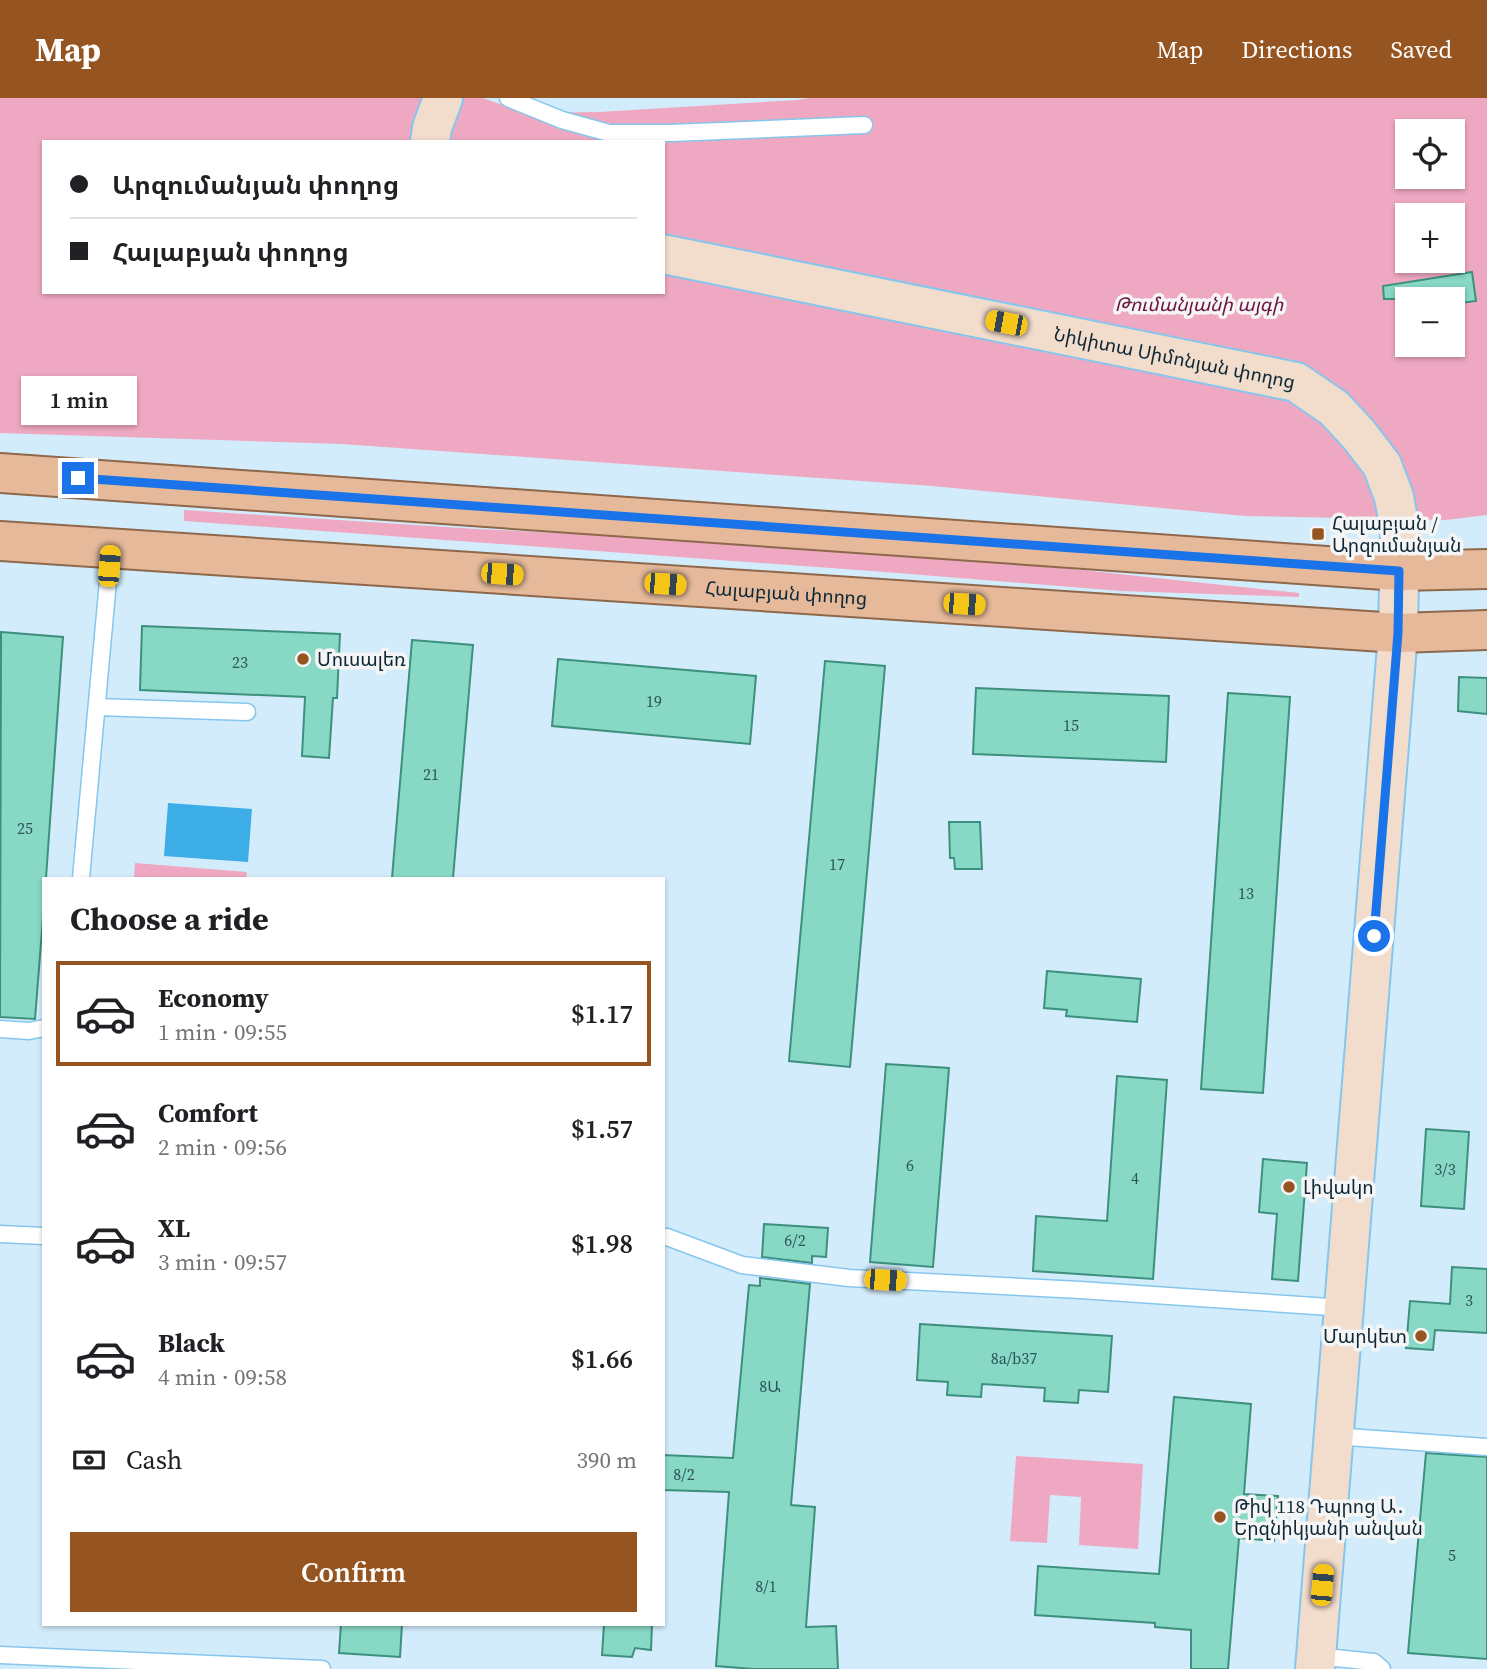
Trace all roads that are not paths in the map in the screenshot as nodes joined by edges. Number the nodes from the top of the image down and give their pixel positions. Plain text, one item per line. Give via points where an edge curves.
1 (443, 98) edge
2 (508, 98) edge
3 (864, 125) dead end
4 (430, 140) edge
5 (665, 254) edge
6 (0, 473) edge
7 (0, 541) edge
8 (111, 548) junction
9 (1487, 569) edge
10 (1399, 571) junction
11 (1487, 630) edge
12 (1398, 633) junction
13 (97, 707) junction
14 (247, 712) dead end
15 (81, 877) edge
16 (42, 1028) edge
17 (0, 1029) edge
18 (0, 1234) edge
19 (42, 1236) edge
20 (665, 1237) edge
21 (1345, 1308) junction
22 (1334, 1436) junction
23 (1487, 1447) edge
24 (0, 1655) edge
25 (1316, 1662) edge
26 (322, 1669) edge
27 (1382, 1669) edge

1 - 4 main road
2 - 3 lane via 609,133
5 - 10 main road, Նիկիտա Սիմոնյան փողոց via 1296,382 1334,408 1382,465 1400,530
6 - 10 main road
7 - 8 main road, Հալաբյան փողոց
8 - 12 main road, Հալաբյան փողոց
8 - 13 lane
9 - 10 main road
10 - 12 main road, Նիկիտա Սիմոնյան փողոց
11 - 12 main road, Հալաբյան փողոց
12 - 21 main road, Նիկիտա Սիմոնյան փողոց
13 - 14 lane
13 - 15 lane
16 - 17 lane
18 - 19 lane
20 - 21 lane via 742,1265 849,1278
21 - 22 main road, Նիկիտա Սիմոնյան փողոց
22 - 23 lane
22 - 25 main road, Նիկիտա Սիմոնյան փողոց
24 - 26 lane
25 - 27 lane via 1374,1662

